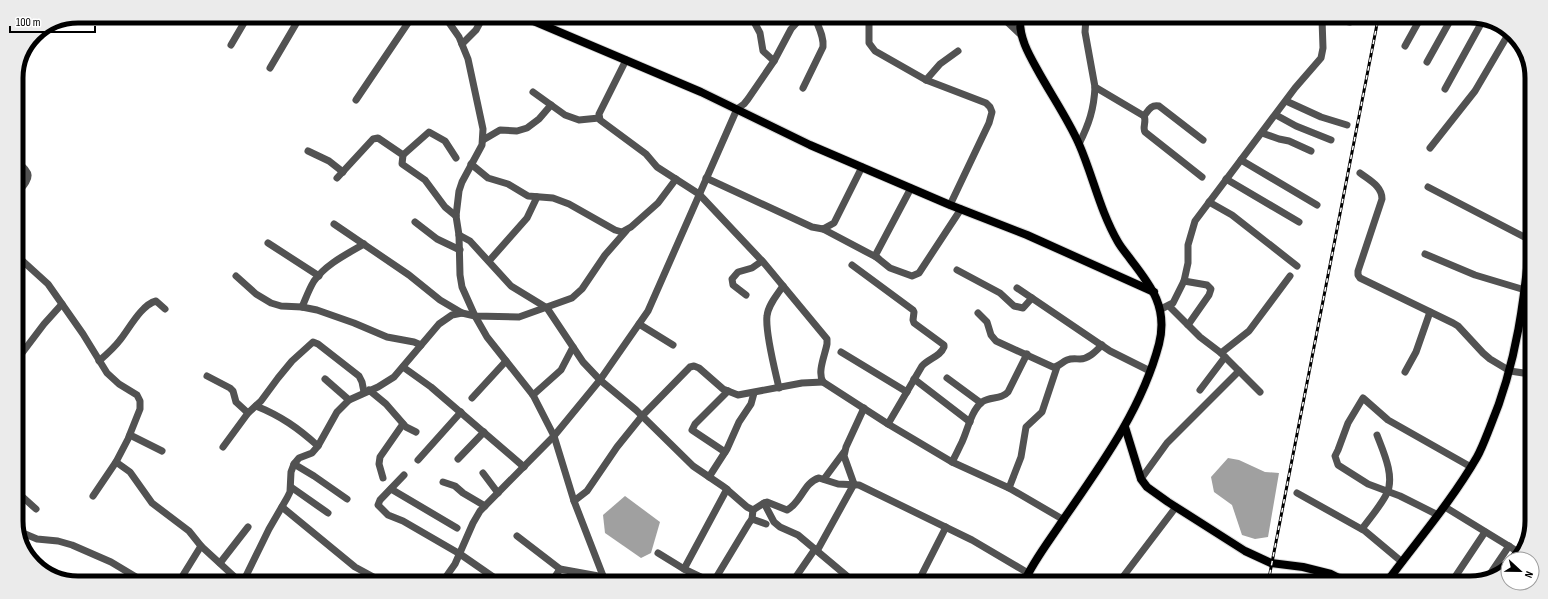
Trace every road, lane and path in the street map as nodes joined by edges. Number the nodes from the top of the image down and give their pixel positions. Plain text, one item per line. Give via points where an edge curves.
1 (244, 23) edge
2 (296, 23) edge
3 (408, 23) edge
4 (449, 23) edge
5 (480, 23) edge
6 (539, 23) edge
7 (755, 23) edge
8 (796, 23) edge
9 (817, 23) edge
10 (869, 23) edge
11 (1008, 23) edge
12 (1020, 23) edge
13 (1086, 23) edge
14 (1322, 23) edge
15 (1418, 23) edge
16 (1449, 23) edge
17 (1480, 24) edge
18 (544, 25) joint
19 (1021, 35) junction
20 (1506, 37) edge
21 (462, 44) junction
22 (231, 45) dead end
23 (1405, 46) dead end
24 (958, 51) dead end
25 (626, 60) junction
26 (774, 61) junction
27 (1427, 62) dead end
28 (270, 68) dead end
29 (926, 80) junction
30 (1095, 87) junction
31 (803, 88) dead end
32 (1445, 89) dead end
33 (533, 92) dead end
34 (356, 100) dead end
35 (1286, 101) junction
36 (551, 105) junction
37 (736, 108) junction
38 (1276, 115) junction
39 (1144, 116) junction
40 (599, 118) junction
41 (1347, 124) dead end
42 (1262, 133) junction
43 (483, 140) junction
44 (1203, 140) dead end
45 (1331, 140) dead end
46 (1079, 144) junction
47 (1430, 148) dead end
48 (308, 151) dead end
49 (1311, 151) dead end
50 (403, 155) junction
51 (456, 158) dead end
52 (1241, 160) junction
53 (471, 164) junction
54 (23, 166) edge
55 (862, 167) junction
56 (343, 172) junction
57 (1360, 173) dead end
58 (1202, 177) dead end
59 (337, 178) dead end
60 (706, 178) junction
61 (676, 179) junction
62 (1226, 180) junction
63 (23, 185) edge
64 (1428, 187) dead end
65 (911, 188) junction
66 (699, 194) junction
67 (538, 197) junction
68 (1209, 202) junction
69 (950, 205) junction
70 (1317, 205) dead end
71 (961, 209) junction
72 (456, 216) junction
73 (414, 222) dead end
74 (1299, 222) dead end
75 (334, 224) dead end
76 (823, 229) junction
77 (626, 231) junction
78 (459, 235) junction
79 (1525, 237) edge
80 (268, 243) dead end
81 (364, 244) junction
82 (460, 250) junction
83 (1425, 254) dead end
84 (875, 256) junction
85 (23, 261) edge
86 (489, 261) junction
87 (762, 261) junction
88 (884, 261) dead end
89 (852, 265) dead end
90 (1297, 266) dead end
91 (957, 270) dead end
92 (236, 276) dead end
93 (319, 276) junction
94 (1290, 276) dead end
95 (1184, 281) junction
96 (783, 286) junction
97 (1017, 288) dead end
98 (1525, 290) joint
99 (1154, 292) junction
100 (746, 295) dead end
101 (1032, 298) junction
102 (62, 304) junction
103 (302, 307) junction
104 (1165, 307) junction
105 (547, 308) junction
106 (165, 310) dead end
107 (1430, 312) junction
108 (462, 313) junction
109 (978, 313) dead end
110 (475, 316) junction
111 (639, 324) junction
112 (1188, 325) junction
113 (421, 344) junction
114 (673, 345) dead end
115 (1102, 345) junction
116 (573, 347) junction
117 (23, 352) edge
118 (841, 352) dead end
119 (1027, 354) junction
120 (1223, 355) junction
121 (99, 361) junction
122 (506, 361) junction
123 (403, 367) junction
124 (1057, 367) junction
125 (1150, 371) junction
126 (1239, 371) junction
127 (1510, 371) junction
128 (1405, 372) dead end
129 (1525, 373) edge
130 (207, 376) dead end
131 (947, 378) dead end
132 (325, 379) dead end
133 (914, 379) junction
134 (600, 380) junction
135 (823, 382) junction
136 (779, 388) junction
137 (1200, 390) dead end
138 (367, 391) junction
139 (728, 391) junction
140 (907, 392) junction
141 (1260, 392) dead end
142 (754, 393) junction
143 (533, 395) junction
144 (472, 398) dead end
145 (349, 400) junction
146 (981, 403) junction
147 (256, 406) junction
148 (864, 408) junction
149 (461, 412) junction
150 (248, 413) junction
151 (642, 416) junction
152 (970, 422) junction
153 (402, 424) junction
154 (888, 424) junction
155 (1125, 427) junction
156 (416, 432) dead end
157 (484, 432) junction
158 (130, 435) junction
159 (1377, 435) dead end
160 (554, 436) junction
161 (318, 446) junction
162 (223, 447) dead end
163 (162, 451) dead end
164 (725, 452) junction
165 (844, 452) junction
166 (458, 459) dead end
167 (418, 460) dead end
168 (116, 462) junction
169 (952, 462) junction
170 (294, 464) junction
171 (524, 467) junction
172 (1471, 467) junction
173 (482, 473) dead end
174 (404, 475) dead end
175 (709, 477) junction
176 (383, 478) dead end
177 (824, 479) junction
178 (1141, 479) junction
179 (443, 482) dead end
180 (854, 484) junction
181 (291, 487) junction
182 (391, 488) junction
183 (1009, 488) junction
184 (727, 489) junction
185 (1388, 492) junction
186 (498, 493) junction
187 (1297, 493) dead end
188 (93, 496) dead end
189 (23, 497) edge
190 (347, 499) dead end
191 (574, 501) junction
192 (764, 503) junction
193 (486, 506) junction
194 (282, 507) junction
195 (1176, 507) junction
196 (1445, 507) junction
197 (36, 509) dead end
198 (753, 510) junction
199 (328, 514) dead end
200 (1438, 515) junction
201 (752, 519) junction
202 (1064, 520) junction
203 (766, 524) dead end
204 (248, 527) dead end
205 (946, 527) junction
206 (457, 528) dead end
207 (1362, 529) junction
208 (1485, 532) junction
209 (25, 534) edge
210 (517, 536) dead end
211 (201, 546) junction
212 (1509, 546) junction
213 (816, 550) junction
214 (1516, 551) edge
215 (658, 553) dead end
216 (460, 554) junction
217 (1402, 562) junction
218 (220, 563) junction
219 (560, 569) junction
220 (684, 569) junction
221 (1492, 571) edge
222 (1028, 573) junction
223 (134, 576) edge
224 (182, 576) edge
225 (234, 576) edge
226 (246, 576) edge
227 (372, 576) edge
228 (446, 576) edge
229 (492, 576) edge
230 (556, 576) edge
231 (583, 576) edge
232 (603, 576) edge
233 (699, 576) edge
234 (717, 576) edge
235 (797, 576) edge
236 (847, 576) edge
237 (921, 576) edge
238 (1027, 576) edge
239 (1030, 576) edge
240 (1124, 576) edge
241 (1335, 576) edge
242 (1391, 576) edge
243 (1456, 576) edge

1 - 22 street
2 - 28 street
3 - 34 street
4 - 21 street
5 - 21 street
6 - 18 main road
7 - 26 street via 760,33 763,51
8 - 26 street
9 - 31 street via 823,47
10 - 29 street via 868,38 875,51
11 - 19 street
12 - 19 main road
13 - 30 street
14 - 35 street via 1324,48 1321,58
15 - 23 street
16 - 27 street
17 - 32 street
18 - 25 main road
19 - 46 main road
20 - 47 street via 1475,91
21 - 43 street via 471,72
24 - 29 street via 940,64
25 - 37 main road
25 - 40 street
26 - 37 street via 744,104
29 - 69 street via 981,101 990,107 992,112
30 - 39 street
30 - 46 street via 1090,120
33 - 36 street
35 - 38 street
35 - 41 street via 1321,117
36 - 40 street via 565,115 579,120
36 - 43 street via 527,128 520,131 500,130
37 - 55 main road via 810,145
37 - 60 street
38 - 42 street
38 - 45 street
39 - 44 street via 1152,106 1159,106
39 - 58 street via 1145,132
40 - 61 street via 646,154 657,167
42 - 49 street
42 - 52 street
43 - 53 street
46 - 99 main road via 1104,213 1118,243
48 - 56 street via 329,161
50 - 51 street via 429,132 445,141
50 - 56 street via 382,140 373,139
50 - 72 street via 402,164 425,180 445,207
52 - 62 street
52 - 70 street
53 - 67 street via 488,178 504,182 528,196
53 - 72 street via 459,191
54 - 63 street via 28,175
55 - 65 main road
55 - 76 street via 834,223
56 - 59 street
57 - 107 street via 1379,188 1382,199 1358,275
60 - 66 street
60 - 76 street
61 - 66 street
61 - 77 street via 658,203
62 - 68 street
62 - 74 street
64 - 79 street
65 - 69 main road
65 - 84 street
66 - 87 street
66 - 111 street via 653,301
67 - 77 street via 553,198 569,204 615,230
67 - 86 street via 527,218
68 - 90 street via 1232,215
68 - 95 street via 1195,221 1191,232
69 - 71 main road
71 - 84 street via 920,273 912,276 890,268
71 - 99 main road via 1027,235
72 - 78 street
73 - 82 street via 437,239
75 - 81 street
76 - 84 street
77 - 105 street via 605,255 578,295
78 - 82 street
78 - 86 street via 470,241
80 - 93 street
81 - 93 street via 340,258
81 - 108 street via 440,300
82 - 110 street via 462,287
83 - 98 street via 1475,275
84 - 88 street
85 - 102 street via 48,284
86 - 105 street via 511,286
87 - 96 street
87 - 100 street via 752,268 738,272 732,279 734,285
89 - 133 street via 913,310 914,324 944,345 942,352 925,364
91 - 101 street via 1000,293 1014,306 1023,308
92 - 103 street via 266,301 280,306
93 - 103 street via 310,288
94 - 120 street via 1249,331
95 - 104 street via 1176,299
95 - 112 street via 1207,285 1211,289
96 - 135 street via 827,339 820,377
96 - 136 street via 767,317 768,335
97 - 101 street
98 - 127 main road
99 - 104 main road
101 - 115 street
102 - 117 street
102 - 121 street
103 - 113 street via 325,312 387,337
104 - 112 street
104 - 125 main road via 1159,343
105 - 110 street via 520,317
105 - 116 street
106 - 121 street via 156,302 150,304
107 - 127 street via 1458,326 1483,354
107 - 128 street via 1413,359
108 - 110 street
108 - 113 street via 446,318
109 - 119 street via 987,322 992,338
110 - 122 street via 487,337
111 - 114 street
111 - 134 street
112 - 120 street
113 - 123 street
115 - 124 street via 1089,357 1073,358
115 - 125 street
116 - 134 street
116 - 143 street via 561,370
118 - 140 street
119 - 124 street
119 - 146 street via 1006,395
120 - 126 street
120 - 137 street
121 - 158 street via 107,373 140,399 140,408
122 - 143 street
122 - 144 street
123 - 138 street via 394,377
123 - 149 street
124 - 183 street via 1042,412 1026,426 1021,457
125 - 155 main road
126 - 141 street
126 - 178 street via 1167,444
127 - 129 street
127 - 172 main road via 1499,405
130 - 150 street via 230,388 235,400
131 - 146 street
132 - 145 street
133 - 140 street
133 - 152 street
134 - 151 street
134 - 160 street
135 - 136 street
135 - 148 street
136 - 142 street
138 - 145 street
138 - 147 street via 353,371 313,342 292,361
138 - 153 street via 386,404
139 - 142 street via 738,395
139 - 151 street via 698,368 690,367
139 - 164 street via 692,430
140 - 154 street
142 - 164 street via 751,404
143 - 160 street
145 - 161 street via 338,412
146 - 152 street
147 - 150 street
147 - 161 street via 292,424
148 - 154 street
148 - 165 street
149 - 157 street
149 - 167 street
150 - 162 street
151 - 175 street via 693,466
151 - 191 street via 617,447 587,492
152 - 169 street
153 - 156 street
153 - 176 street via 380,457
154 - 169 street
155 - 178 main road
155 - 202 main road
157 - 166 street
157 - 171 street
158 - 163 street
158 - 168 street
159 - 185 street via 1388,466
160 - 171 street
160 - 191 street
161 - 170 street
164 - 175 street
165 - 177 street
165 - 180 street via 844,460
168 - 188 street
168 - 211 street via 130,472 152,504 189,531
169 - 183 street
170 - 181 street
170 - 190 street
171 - 186 street
172 - 185 street via 1388,420 1363,398 1348,423 1335,456 1336,461 1359,479
172 - 196 main road
173 - 186 street
174 - 182 street
175 - 184 street
177 - 180 street via 838,484
177 - 192 street via 815,479 787,510
178 - 195 main road
179 - 193 street via 455,486 463,494
180 - 205 street
180 - 213 street
181 - 194 street
181 - 199 street
182 - 206 street
182 - 216 street via 379,502 378,505 383,511
183 - 202 street
184 - 198 street
184 - 220 street
185 - 200 street
185 - 207 street
186 - 193 street
187 - 207 street
189 - 197 street
191 - 232 street
192 - 198 street
192 - 213 street via 774,522 795,533
193 - 216 street via 473,523
194 - 226 street via 268,529
194 - 227 street via 355,567
195 - 240 street
195 - 241 main road via 1245,551 1271,563 1303,567
196 - 200 main road
196 - 208 street
198 - 201 street
200 - 217 main road
201 - 203 street
201 - 234 street
202 - 222 main road
204 - 218 street
205 - 222 street
205 - 237 street
207 - 217 street
208 - 212 street
208 - 243 street
209 - 223 street via 37,540 72,545 111,562
210 - 219 street
211 - 218 street
211 - 224 street
212 - 214 street
212 - 221 street
213 - 235 street
213 - 236 street
215 - 220 street
216 - 228 street
216 - 229 street
217 - 242 main road
218 - 225 street
219 - 230 street
219 - 231 street
220 - 233 street
222 - 238 main road
222 - 239 street

